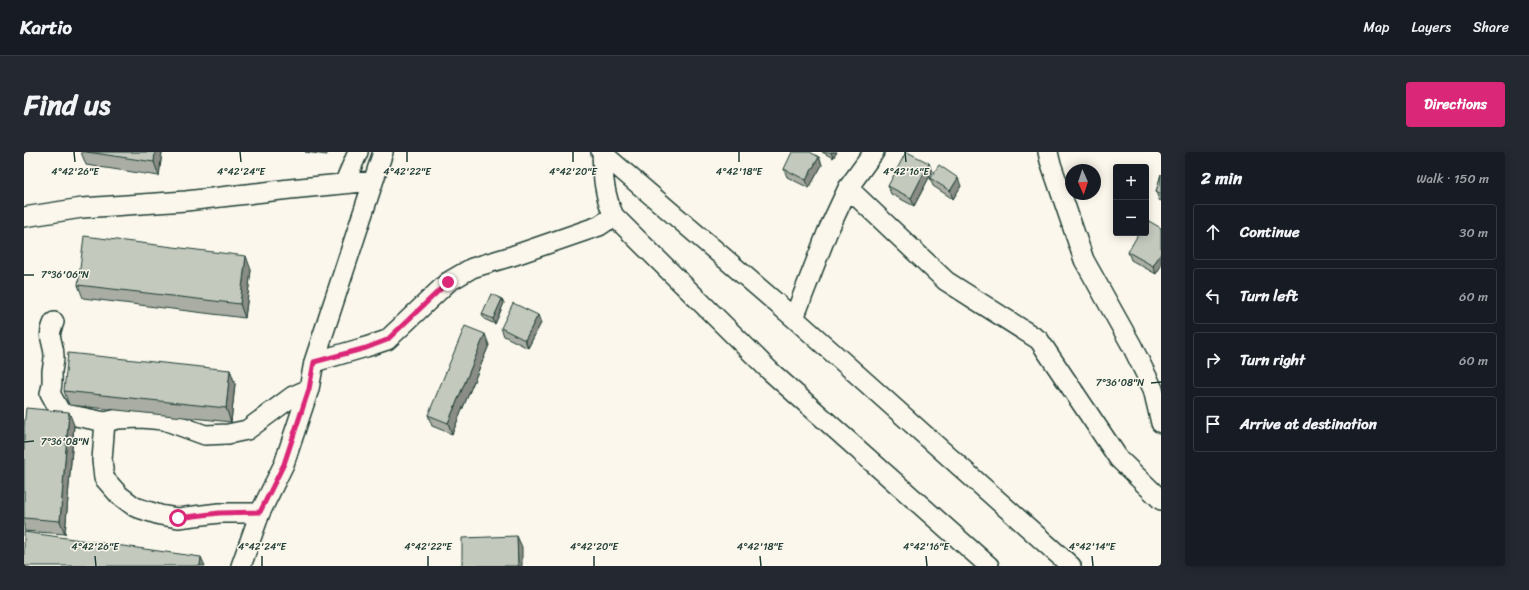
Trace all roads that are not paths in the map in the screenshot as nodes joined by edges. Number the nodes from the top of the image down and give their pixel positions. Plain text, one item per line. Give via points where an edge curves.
1 (358, 152) edge
2 (383, 152) edge
3 (601, 152) edge
4 (874, 152) edge
5 (1048, 152) edge
6 (373, 181) junction
7 (344, 184) junction
8 (848, 188) junction
9 (614, 216) junction
10 (24, 217) edge
11 (794, 318) junction
12 (54, 322) dead end
13 (314, 362) junction
14 (309, 389) junction
15 (105, 422) junction
16 (1161, 423) edge
17 (1161, 500) edge
18 (260, 512) junction
19 (241, 566) edge
20 (989, 566) edge
21 (1071, 566) edge

1 - 7 street
2 - 6 street
3 - 9 street via 608,204
3 - 11 street
4 - 8 street
5 - 16 street via 1084,260 1153,389
6 - 7 street
6 - 13 street
7 - 10 street via 186,201 82,208
8 - 11 street via 824,240
8 - 17 street via 946,281 1039,340 1119,459
9 - 13 street via 599,226 472,268 448,282 387,340
9 - 20 street via 770,371
11 - 21 street
12 - 15 street via 50,331 54,354 53,386 50,393 53,400 61,413
13 - 14 street
14 - 15 street via 293,396 247,430 228,434 205,435 164,420 141,418
14 - 18 street via 284,464
15 - 18 street via 102,460 104,478 119,495 135,507 178,518
18 - 19 street

